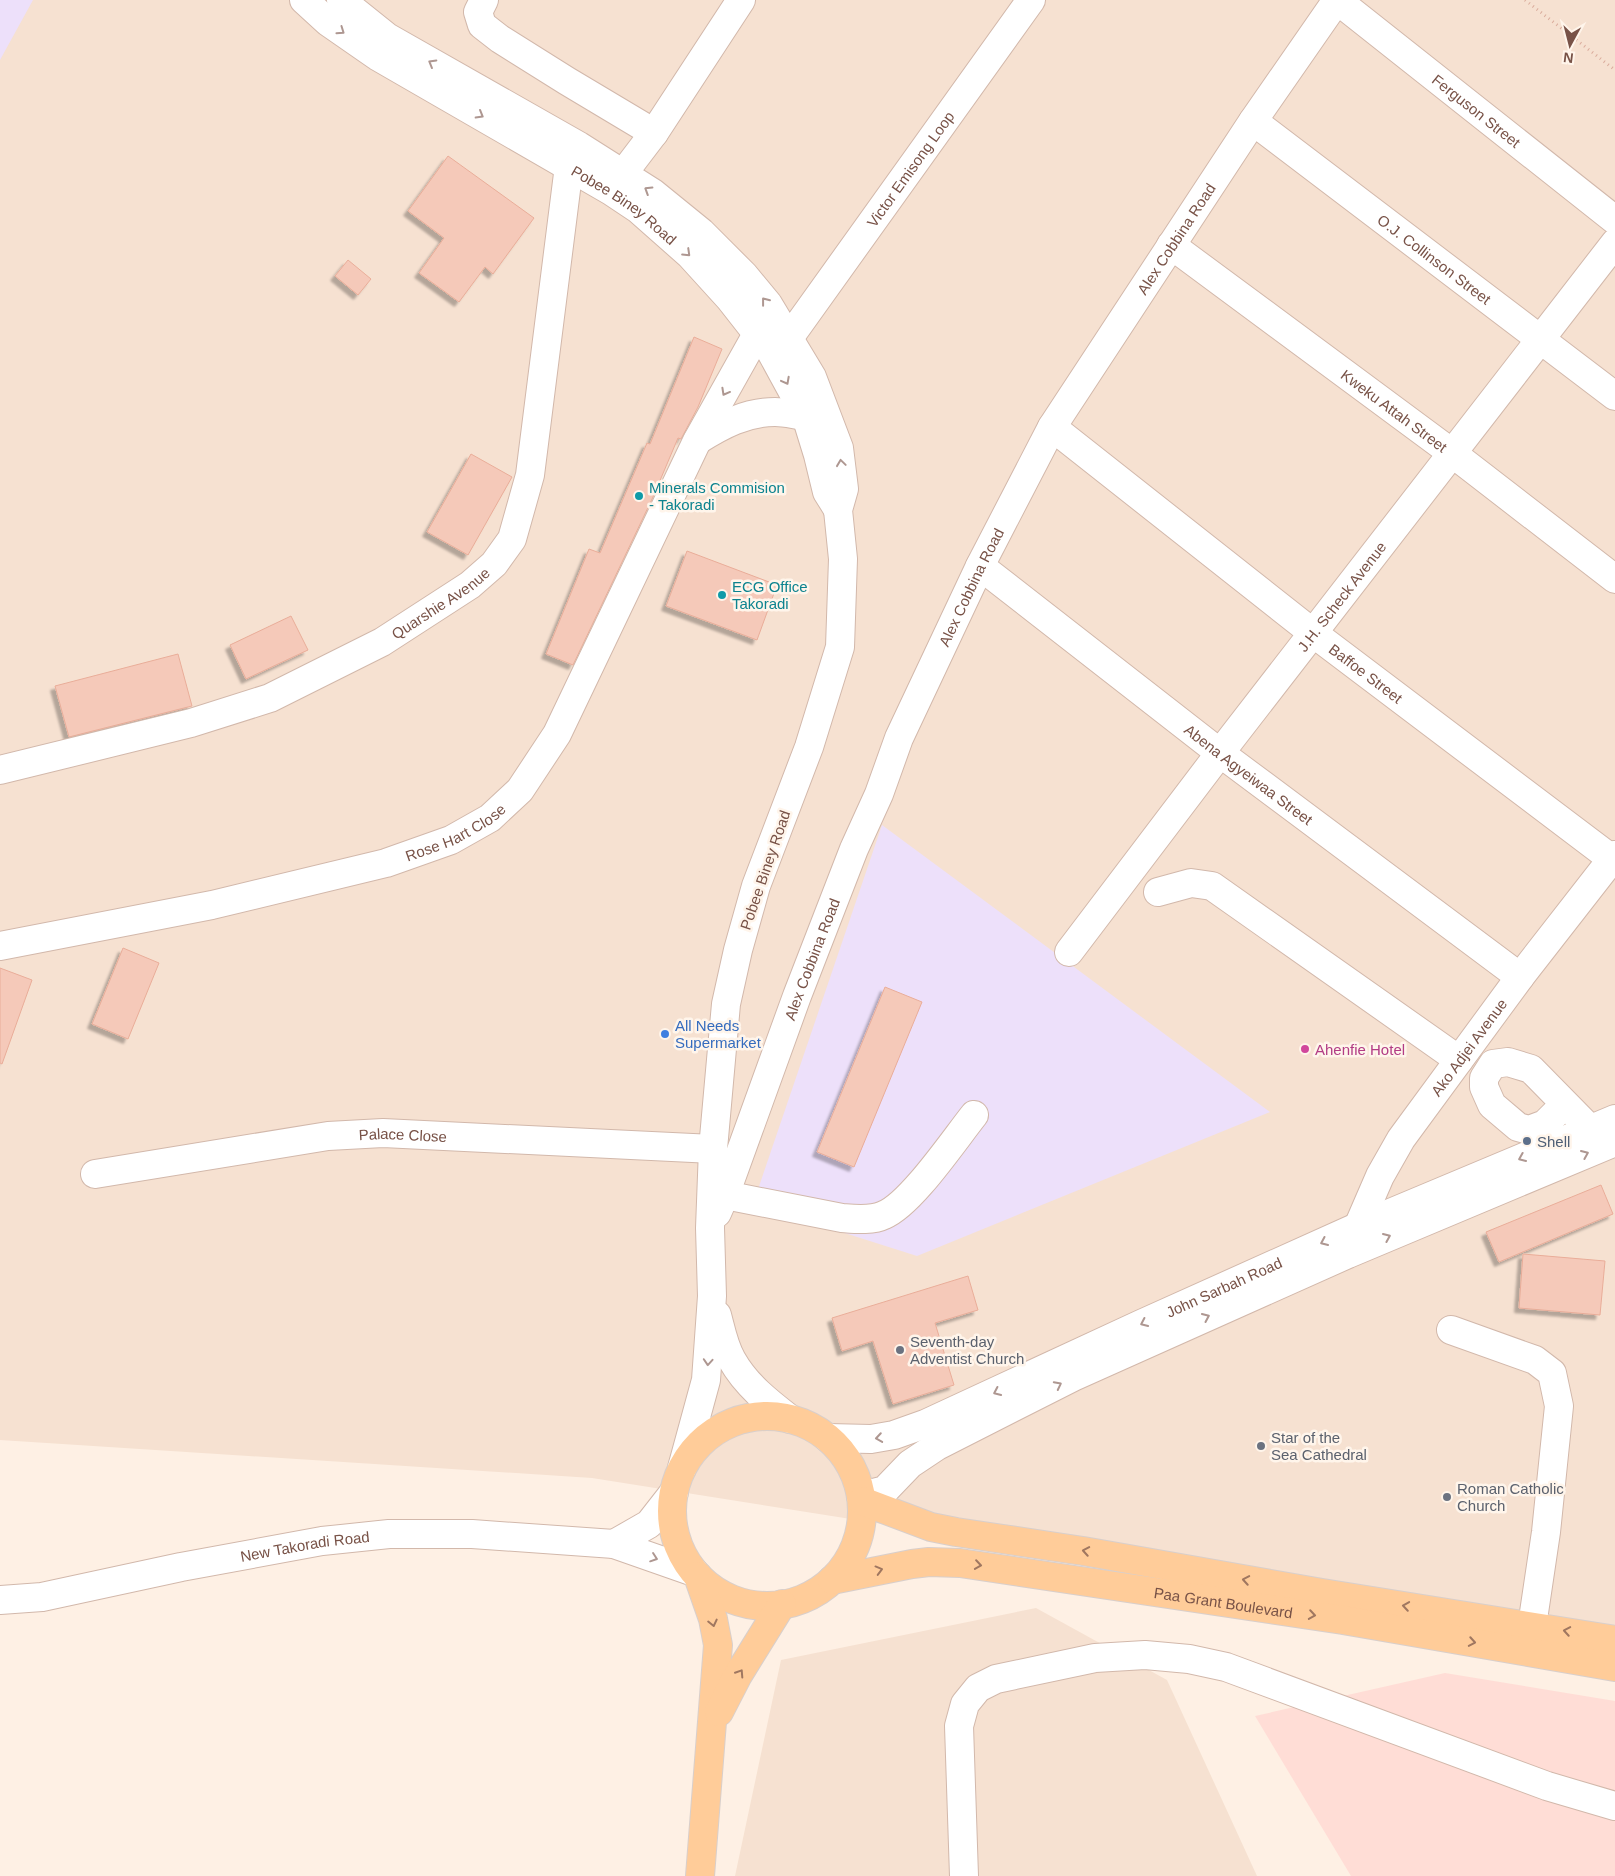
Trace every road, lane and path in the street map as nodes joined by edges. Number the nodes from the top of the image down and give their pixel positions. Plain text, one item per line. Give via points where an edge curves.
1 (304, 0) edge
2 (341, 0) edge
3 (484, 0) edge
4 (740, 0) edge
5 (1031, 0) edge
6 (1337, 0) edge
7 (1525, 0) edge
8 (1615, 70) edge
9 (1253, 121) junction
10 (654, 133) junction
11 (569, 166) junction
12 (622, 175) junction
13 (1615, 220) edge
14 (1615, 243) edge
15 (1171, 245) junction
16 (757, 334) junction
17 (789, 338) junction
18 (1541, 339) junction
19 (1615, 396) edge
20 (806, 416) junction
21 (1052, 427) junction
22 (697, 441) junction
23 (1452, 453) junction
24 (838, 510) junction
25 (980, 566) junction
26 (1615, 579) edge
27 (1313, 633) junction
28 (1220, 753) junction
29 (0, 770) edge
30 (1614, 857) edge
31 (1158, 892) dead end
32 (0, 946) edge
33 (1069, 952) dead end
34 (1520, 977) junction
35 (1458, 1060) junction
36 (1566, 1104) dead end
37 (974, 1115) dead end
38 (1615, 1119) edge
39 (1590, 1129) junction
40 (1615, 1142) edge
41 (712, 1149) junction
42 (95, 1174) dead end
43 (725, 1195) junction
44 (1357, 1227) junction
45 (710, 1228) junction
46 (1348, 1254) junction
47 (712, 1296) junction
48 (1451, 1330) dead end
49 (790, 1419) junction
50 (828, 1438) junction
51 (678, 1480) junction
52 (862, 1498) junction
53 (614, 1544) junction
54 (696, 1574) junction
55 (832, 1580) junction
56 (0, 1600) edge
57 (782, 1604) junction
58 (1532, 1626) junction
59 (1615, 1640) edge
60 (1615, 1667) edge
61 (711, 1732) junction
62 (1615, 1806) edge
63 (700, 1876) edge
64 (964, 1876) edge

1 -> 11 street, Pobee Biney Road via 328,22 376,56
12 -> 2 street, Pobee Biney Road via 579,146 387,37
3 - 10 street via 478,12 482,25 566,82
4 - 10 street
5 - 17 street, Victor Emisong Loop
6 - 9 street, Alex Cobbina Road
6 - 13 street, Ferguson Street
7 - 8 path
9 - 15 street, Alex Cobbina Road
9 - 18 street, O.J. Collinson Street
10 - 12 street
11 -> 16 street, Pobee Biney Road via 638,209 690,255
11 - 29 street, Quarshie Avenue via 530,475 512,539 494,564 470,585 382,642 270,698 190,723
17 -> 12 street, Pobee Biney Road via 768,304 744,275 701,232 653,193
14 - 18 street, J.H. Scheck Avenue
15 - 21 street, Alex Cobbina Road
15 - 23 street, Kweku Attah Street
16 -> 20 street, Pobee Biney Road via 770,350
16 -> 22 street, Rose Hart Close
24 -> 17 street, Pobee Biney Road via 844,489 839,448 812,377
18 - 19 street, O.J. Collinson Street
18 - 23 street, J.H. Scheck Avenue
20 - 22 street via 775,412 746,416
20 - 24 street, Pobee Biney Road via 827,492
21 - 25 street, Alex Cobbina Road
21 - 27 street, Baffoe Street
22 - 32 street, Rose Hart Close via 557,734 520,790 490,818 451,840 386,863 212,905
23 - 26 street, Kweku Attah Street
23 - 27 street, J.H. Scheck Avenue
24 - 41 street, Pobee Biney Road via 844,559 840,648 809,747 756,886 738,950 726,1004
25 - 28 street, Abena Agyeiwaa Street
25 - 43 street, Alex Cobbina Road via 899,738 879,794 854,849
27 - 28 street, J.H. Scheck Avenue
27 - 30 street, Baffoe Street
28 - 33 street, J.H. Scheck Avenue
28 - 34 street, Abena Agyeiwaa Street
30 - 34 street, Ako Adjei Avenue
31 - 35 street via 1191,883 1212,886
34 - 35 street, Ako Adjei Avenue
35 - 44 street, Ako Adjei Avenue via 1401,1139
36 - 39 street
37 - 43 street via 904,1202 884,1216 859,1220 842,1218
38 - 39 street, John Sarbah Road
39 -> 44 street, John Sarbah Road
46 -> 40 street, John Sarbah Road
41 - 42 street, Palace Close via 383,1133 328,1136
41 - 45 street, Pobee Biney Road
43 - 45 street, Alex Cobbina Road
44 - 46 street, Ako Adjei Avenue
44 -> 50 street, John Sarbah Road via 925,1424 871,1439
45 - 47 street, Pobee Biney Road
52 -> 46 street, John Sarbah Road via 885,1490 910,1464 937,1446 1073,1377
47 - 49 street via 731,1359 761,1397
47 -> 51 street via 706,1380
48 - 58 street via 1535,1360 1552,1373 1559,1406
49 - 50 main road via 810,1426
49 - 51 main road via 769,1416 727,1425 693,1450
50 - 52 main road via 844,1455 855,1474
51 - 53 street via 649,1524
51 - 54 main road via 672,1513 675,1534
52 - 55 main road via 862,1522 856,1544 846,1564
58 -> 52 main road, Paa Grant Boulevard via 956,1532 931,1527
53 -> 54 street, New Takoradi Road
53 - 56 street, New Takoradi Road via 472,1534 380,1535 322,1541 42,1597
54 - 57 main road via 716,1591 737,1600 760,1605
54 -> 61 main road via 713,1619 718,1645
55 - 57 main road via 817,1592
55 -> 60 main road, Paa Grant Boulevard via 912,1564 960,1563 1343,1620
61 -> 57 main road via 730,1689
59 -> 58 main road, Paa Grant Boulevard
61 - 63 main road
62 - 64 street via 1547,1786 1226,1667 1145,1655 1095,1658 996,1679 978,1688 965,1704 959,1726

